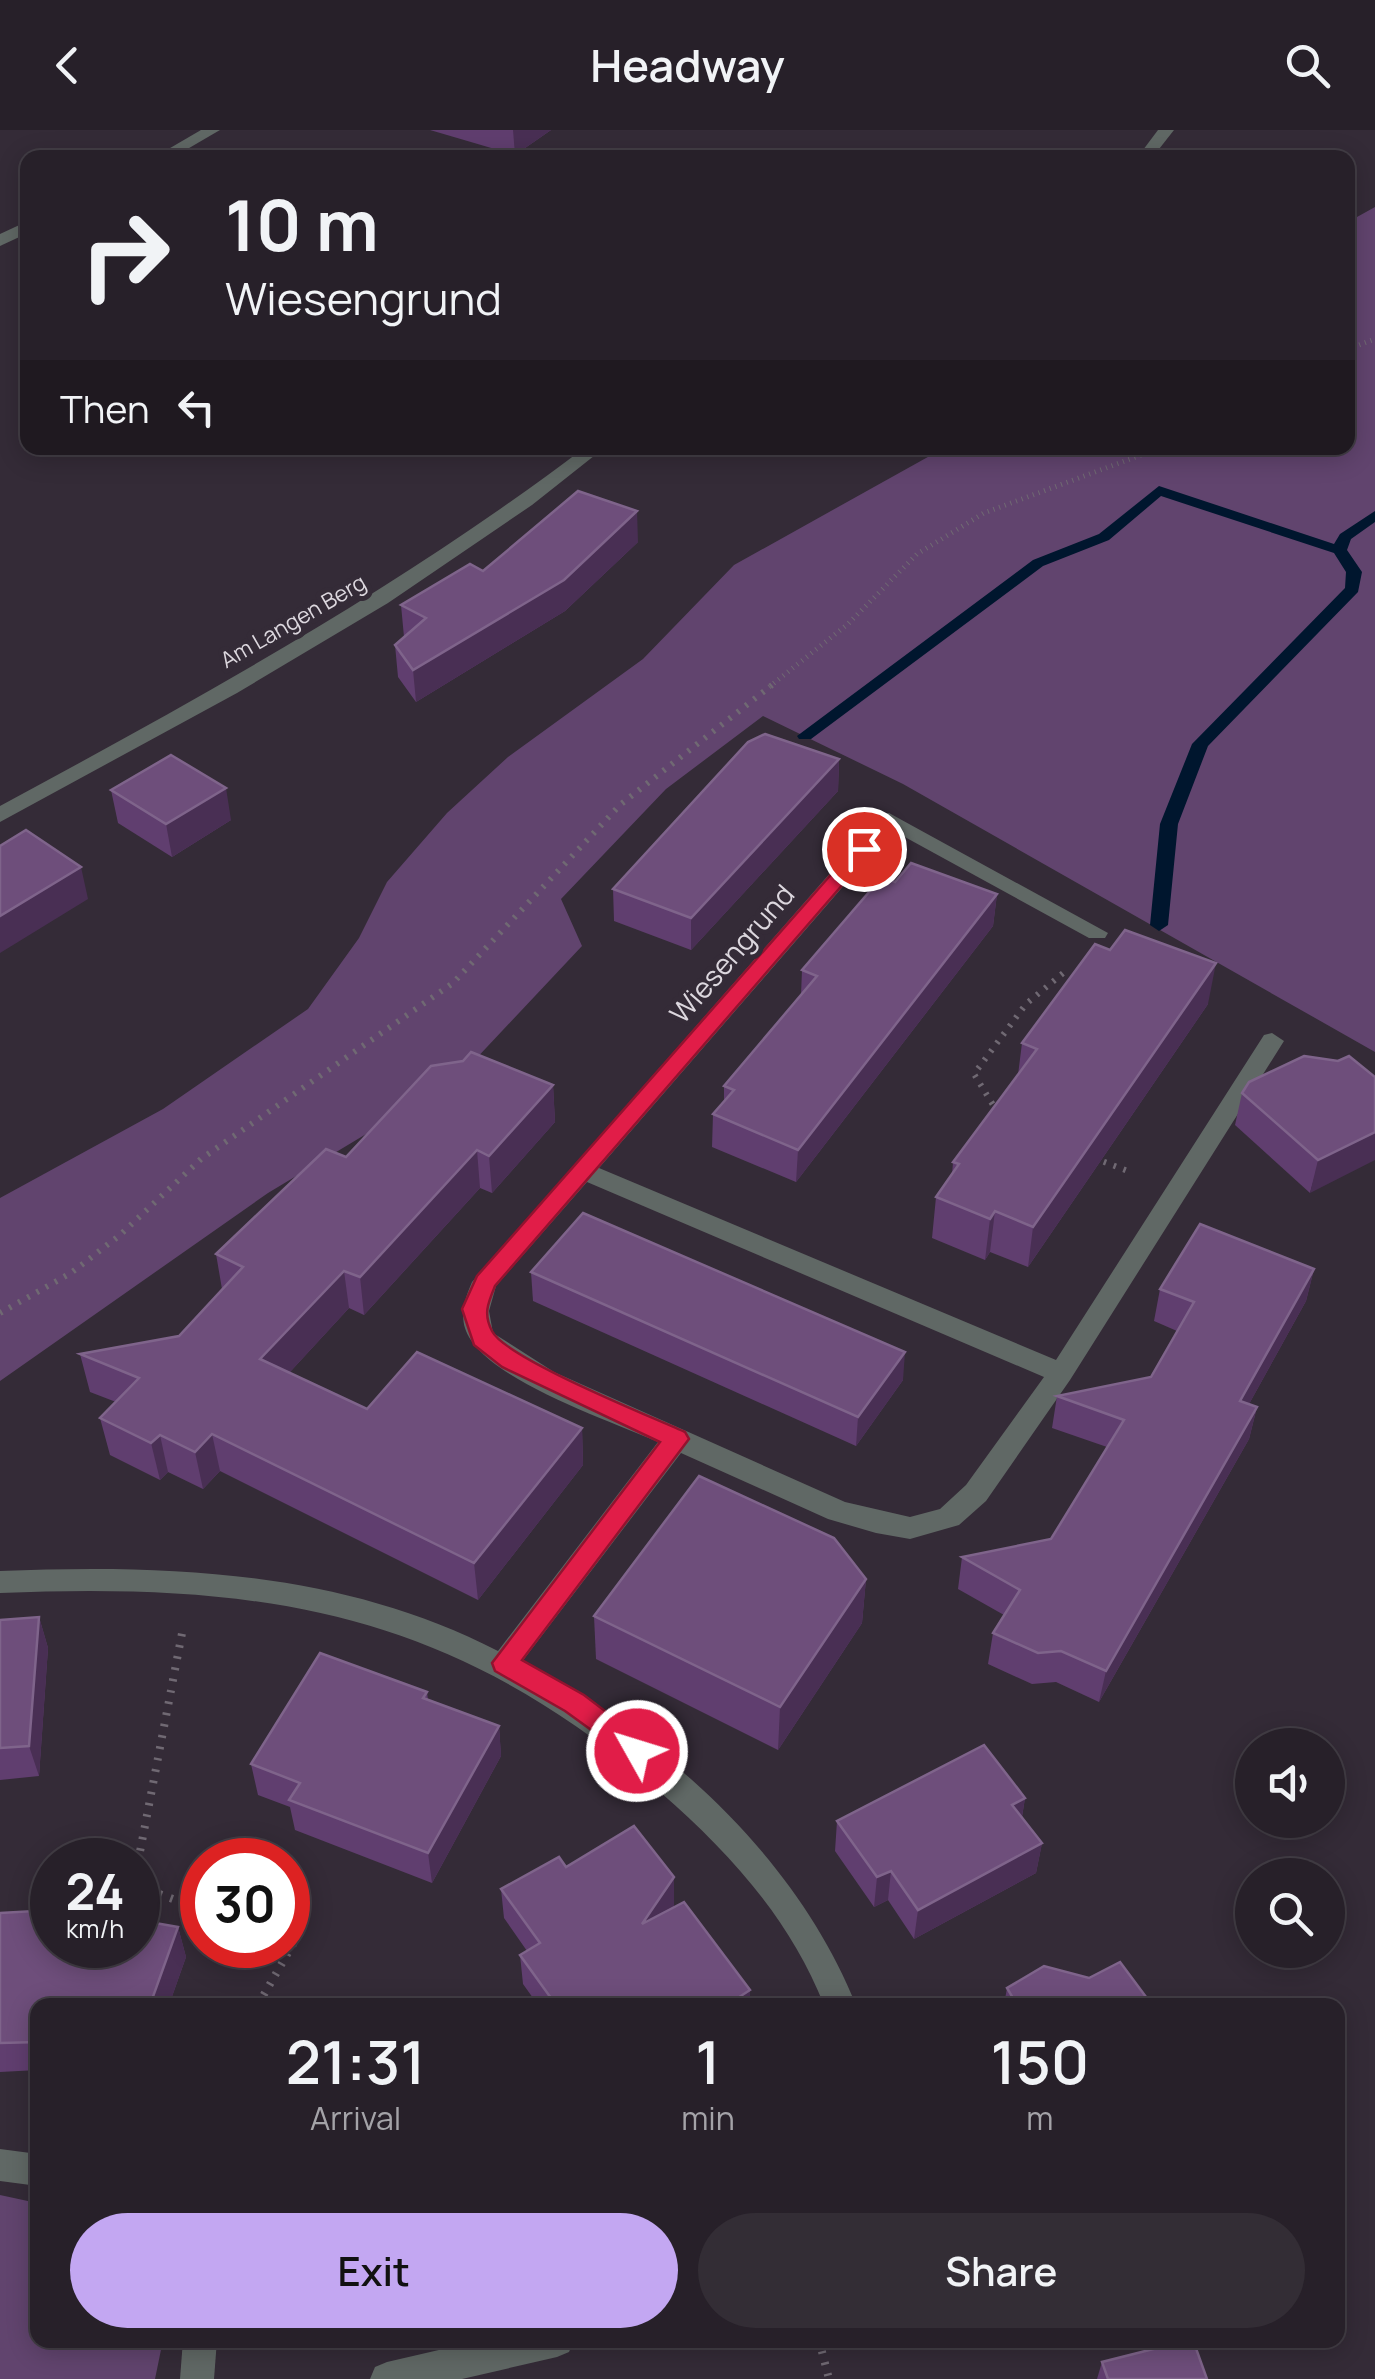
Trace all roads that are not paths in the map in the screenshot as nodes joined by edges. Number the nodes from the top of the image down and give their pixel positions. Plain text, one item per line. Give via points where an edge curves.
1 (212, 130) edge
2 (1166, 130) edge
3 (175, 150) edge
4 (1150, 150) edge
5 (587, 455) edge
6 (0, 815) edge
7 (1097, 933) road end
8 (1272, 1041) dead end
9 (584, 1171) junction
10 (1061, 1373) junction
11 (676, 1439) junction
12 (0, 1582) edge
13 (504, 1663) junction
14 (837, 1998) edge
15 (0, 2165) edge
16 (30, 2169) edge
17 (199, 2348) edge
18 (522, 2348) edge
19 (197, 2379) edge
20 (387, 2379) edge

1 - 3 street
2 - 4 street
5 - 6 street, Am Langen Berg via 422,576
7 - 9 street, Wiesengrund via 889,820
8 - 10 street, Wiesengrund
9 - 10 street
9 - 11 street, Wiesengrund via 485,1282 474,1309 482,1338 510,1361
10 - 11 street, Wiesengrund via 976,1493 949,1517 910,1528 838,1511
11 - 13 street
12 - 13 street via 193,1581 275,1590 401,1622
13 - 14 street via 610,1728 718,1826 802,1924
15 - 16 street
17 - 19 street
18 - 20 street

